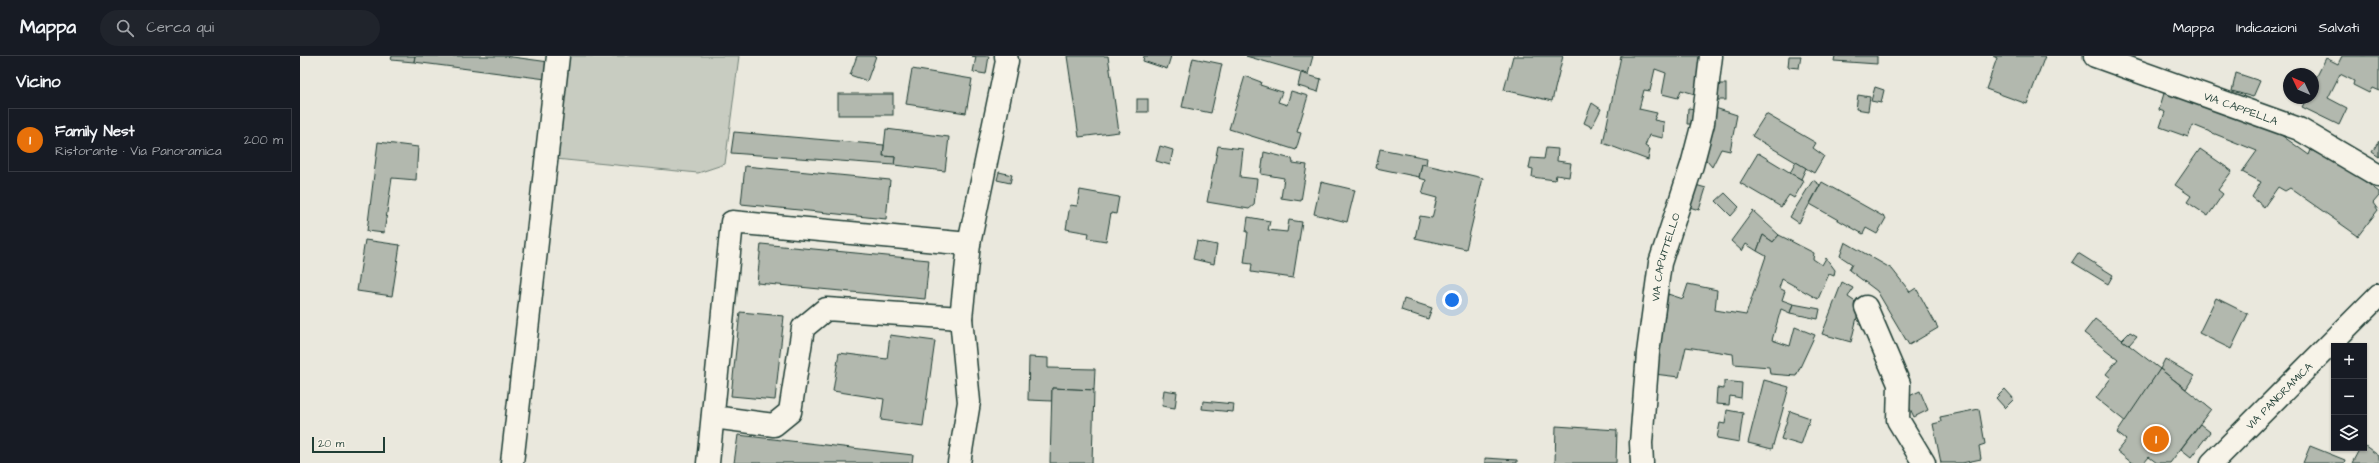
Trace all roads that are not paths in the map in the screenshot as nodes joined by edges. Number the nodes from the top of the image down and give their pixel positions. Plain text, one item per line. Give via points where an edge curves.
1 (558, 56) edge
2 (1006, 56) edge
3 (1711, 56) edge
4 (2095, 56) edge
5 (2379, 176) edge
6 (969, 244) junction
7 (2379, 295) edge
8 (1866, 307) dead end
9 (961, 318) junction
10 (713, 417) junction
11 (512, 463) edge
12 (708, 463) edge
13 (959, 463) edge
14 (1642, 463) edge
15 (1924, 463) edge
16 (2212, 463) edge

1 - 11 street
2 - 6 street
3 - 14 street, VIA CAPUTTELLO via 1703,123 1660,263 1648,353 1641,443
4 - 5 street, VIA CAPPELLA via 2299,129
6 - 9 street
6 - 10 street via 732,222
7 - 16 street, VIA PANORAMICA
8 - 15 street via 1899,384 1898,420
9 - 10 street via 826,309 803,328 790,412 774,425
9 - 13 street via 969,402
10 - 12 street

